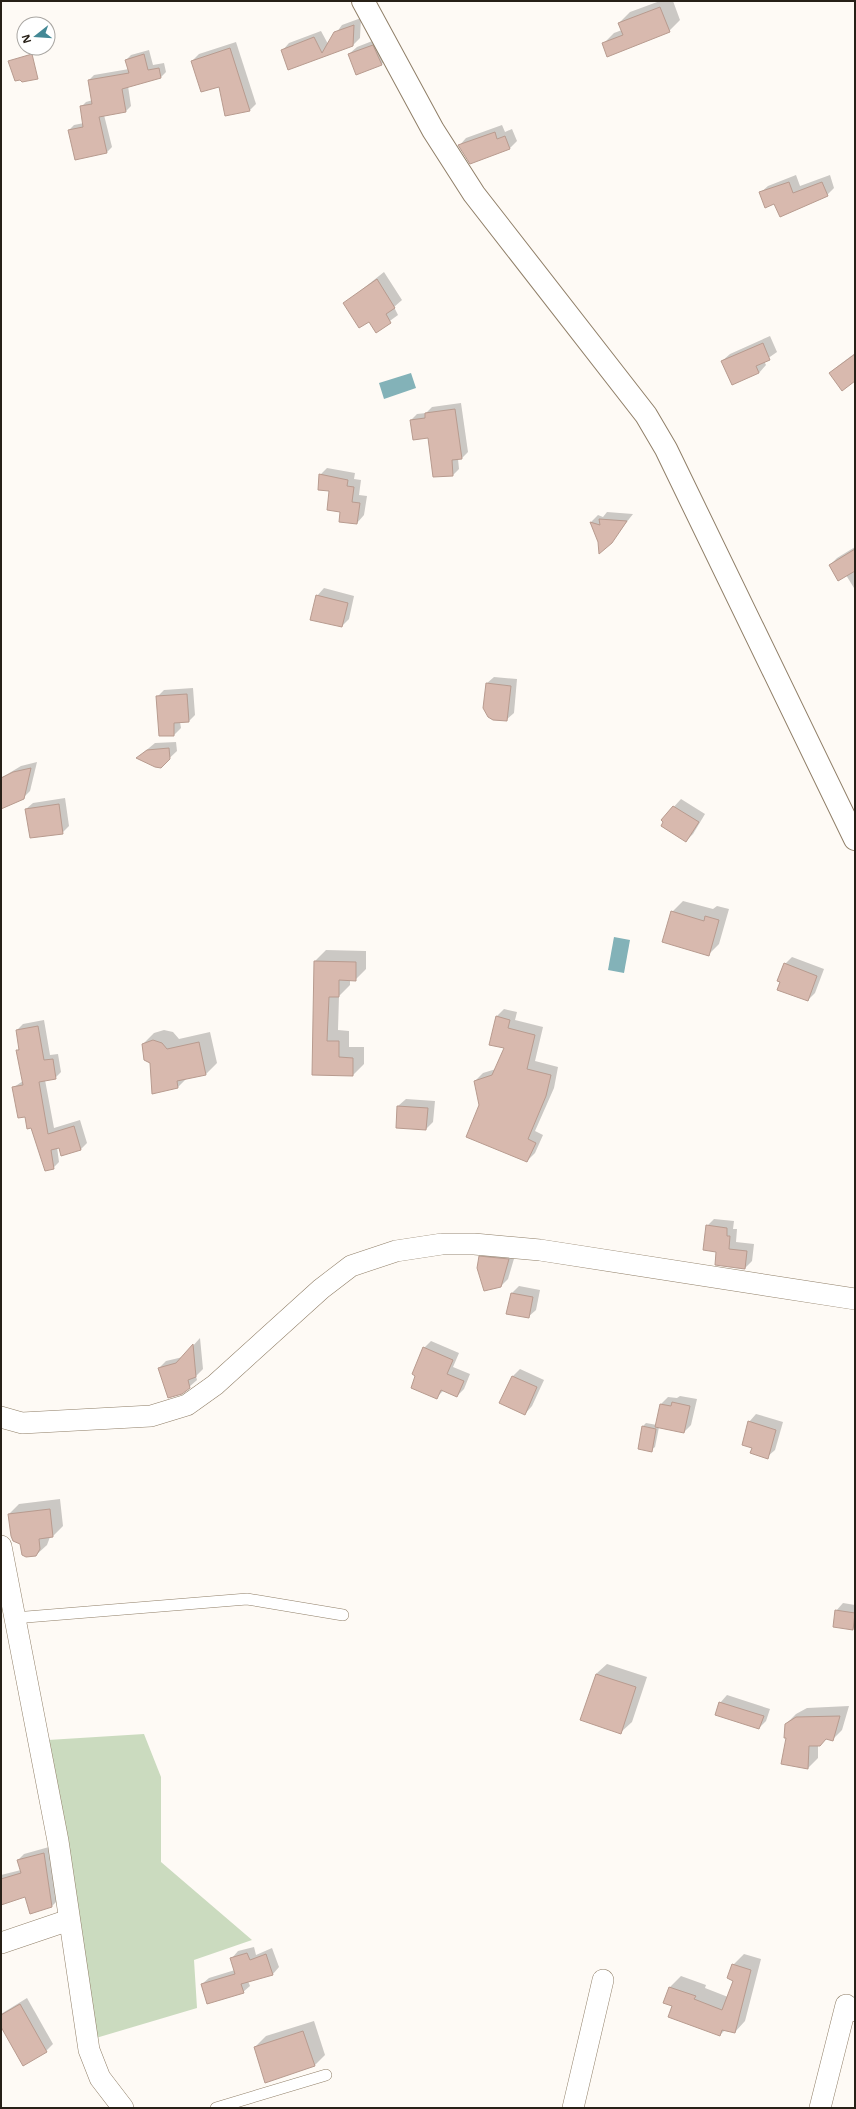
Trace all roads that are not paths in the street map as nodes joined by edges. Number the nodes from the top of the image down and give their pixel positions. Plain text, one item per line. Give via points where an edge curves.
1 (363, 1) edge
2 (855, 839) edge
3 (855, 1299) edge
4 (1, 1417) edge
5 (1, 1546) edge
6 (343, 1615) dead end
7 (14, 1618) junction
8 (69, 1920) junction
9 (1, 1943) edge
10 (603, 1980) dead end
11 (855, 2011) edge
12 (326, 2075) dead end
13 (123, 2108) edge
14 (216, 2108) edge
15 (573, 2108) edge
16 (820, 2108) edge

1 - 2 main road via 433,130 474,194 621,381 666,449
3 - 4 street via 540,1250 442,1244 396,1251 351,1266 321,1289 215,1385 187,1404 150,1416 22,1423
5 - 7 street
6 - 7 lane via 247,1599
7 - 8 street via 58,1841
8 - 9 street
8 - 13 street via 90,2050 100,2078
10 - 15 street
11 - 16 street via 846,2005
12 - 14 lane

